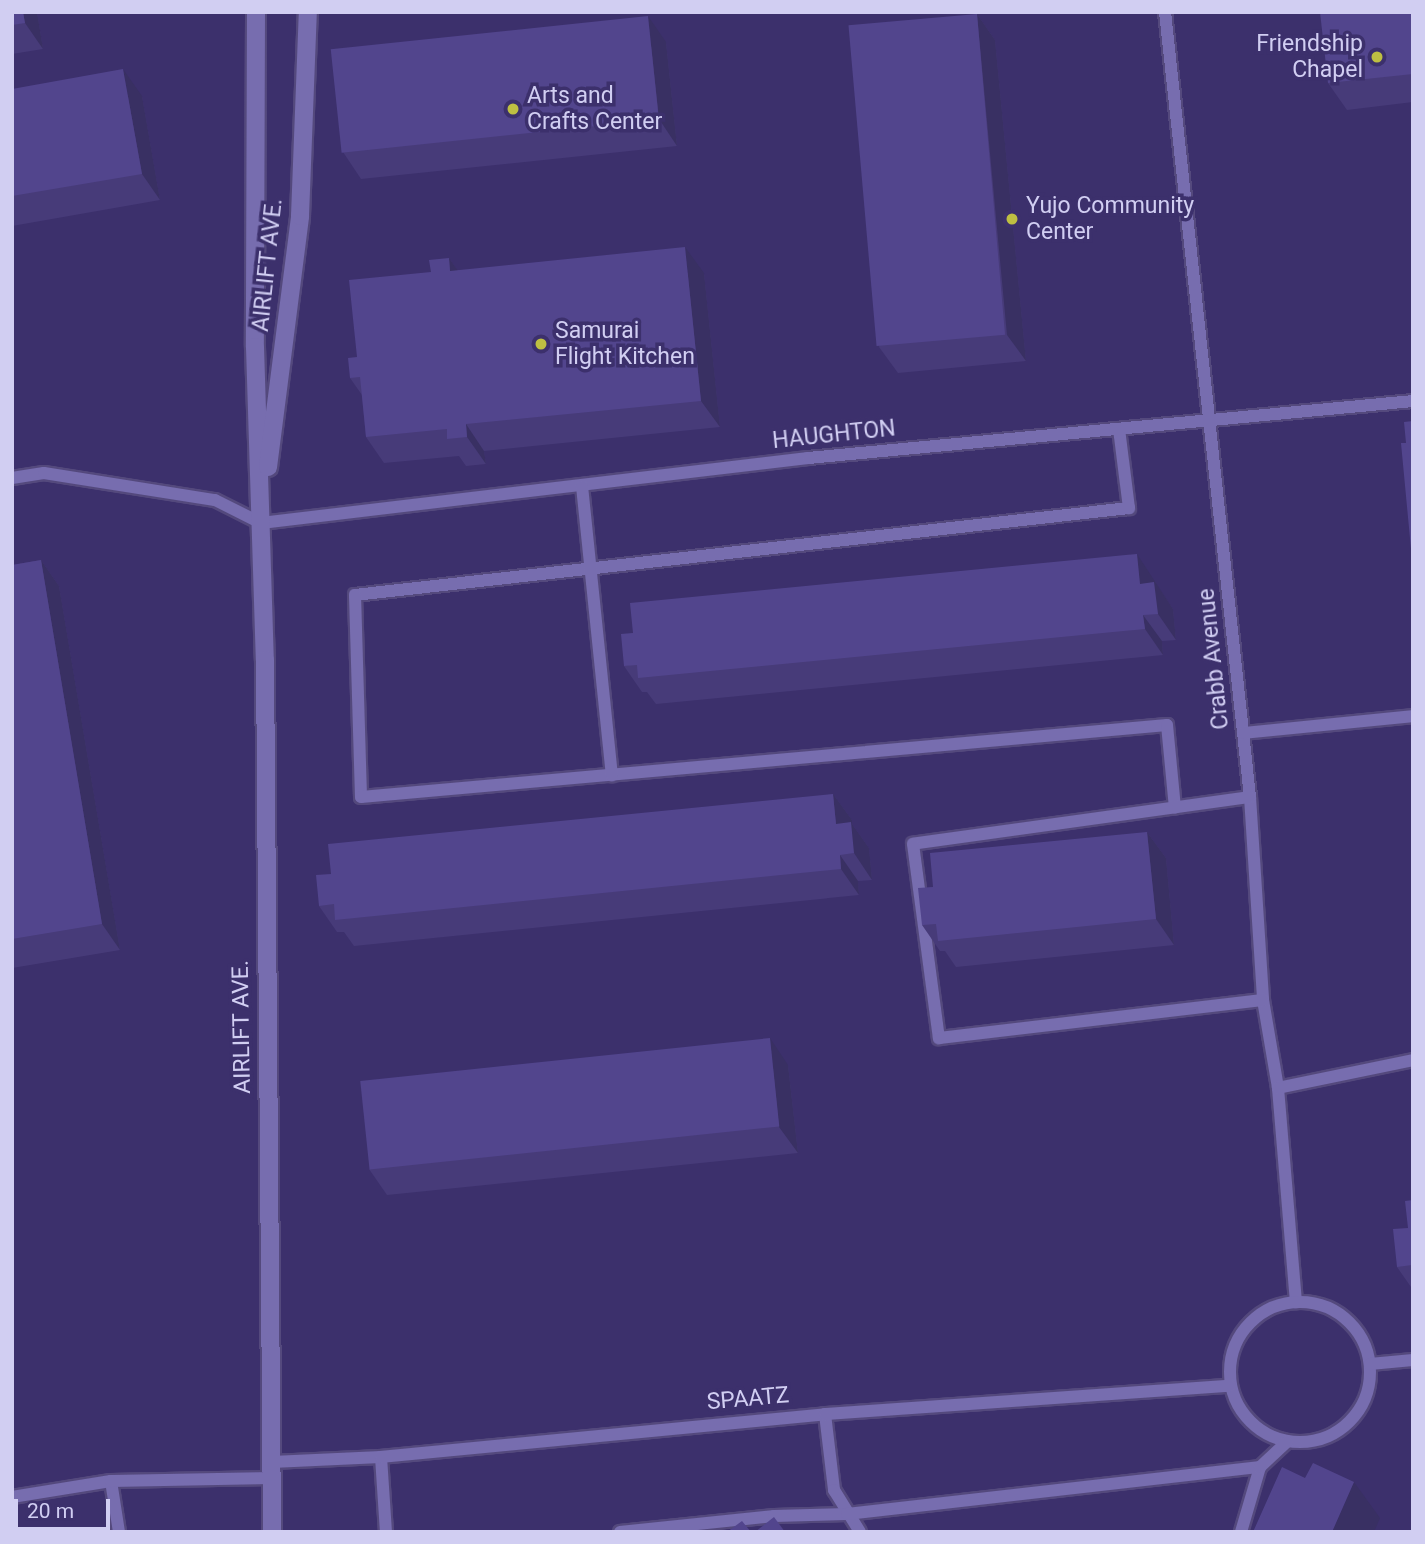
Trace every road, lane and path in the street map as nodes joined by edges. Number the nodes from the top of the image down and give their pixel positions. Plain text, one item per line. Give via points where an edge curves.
1 (256, 12) edge
2 (308, 12) edge
3 (1165, 12) edge
4 (1413, 401) edge
5 (1208, 421) junction
6 (1119, 429) junction
7 (12, 478) edge
8 (582, 486) junction
9 (261, 523) junction
10 (590, 569) junction
11 (1413, 716) edge
12 (1243, 733) junction
13 (612, 775) junction
14 (1250, 797) junction
15 (1175, 808) junction
16 (1263, 1000) junction
17 (1413, 1060) edge
18 (1278, 1088) junction
19 (1296, 1302) junction
20 (1413, 1360) edge
21 (1370, 1364) junction
22 (1230, 1386) junction
23 (825, 1414) junction
24 (1287, 1441) junction
25 (381, 1457) junction
26 (1260, 1467) junction
27 (272, 1470) junction
28 (111, 1481) junction
29 (12, 1497) edge
30 (847, 1514) junction
31 (119, 1532) edge
32 (272, 1532) edge
33 (386, 1532) edge
34 (621, 1532) edge
35 (860, 1532) edge
36 (1241, 1532) edge

1 - 9 street, AIRLIFT AVE. via 255,347
2 - 9 street, AIRLIFT AVE. via 300,216
3 - 5 lane, Crabb Avenue
4 - 5 lane, HAUGHTON
5 - 6 lane, HAUGHTON
5 - 12 lane, Crabb Avenue
6 - 8 lane, HAUGHTON via 808,458
6 - 10 lane via 1129,508
7 - 9 lane via 44,473 215,499
8 - 9 lane, HAUGHTON
8 - 10 lane
9 - 27 street, AIRLIFT AVE.
10 - 13 lane
10 - 13 lane via 355,595 360,797
11 - 12 lane
12 - 14 lane, Crabb Avenue
13 - 15 lane via 1167,725
14 - 15 lane
14 - 16 lane, Crabb Avenue
15 - 16 lane via 913,844 939,1038
16 - 18 lane, Crabb Avenue
17 - 18 lane
18 - 19 lane, Crabb Avenue
19 - 21 lane via 1317,1304 1344,1319 1364,1344
19 - 22 lane via 1274,1307 1240,1335 1231,1354
20 - 21 lane
21 - 24 lane via 1366,1396 1348,1423 1330,1436
22 - 23 lane, SPAATZ
22 - 24 lane via 1247,1419 1265,1434
23 - 25 lane, SPAATZ
23 - 30 lane via 834,1490
24 - 26 lane
25 - 27 lane, SPAATZ
25 - 33 lane
26 - 30 lane
26 - 36 lane
27 - 28 lane, SPAATZ
27 - 32 street, AIRLIFT AVE.
28 - 29 lane, SPAATZ
28 - 31 lane
30 - 34 lane via 774,1516
30 - 35 lane

